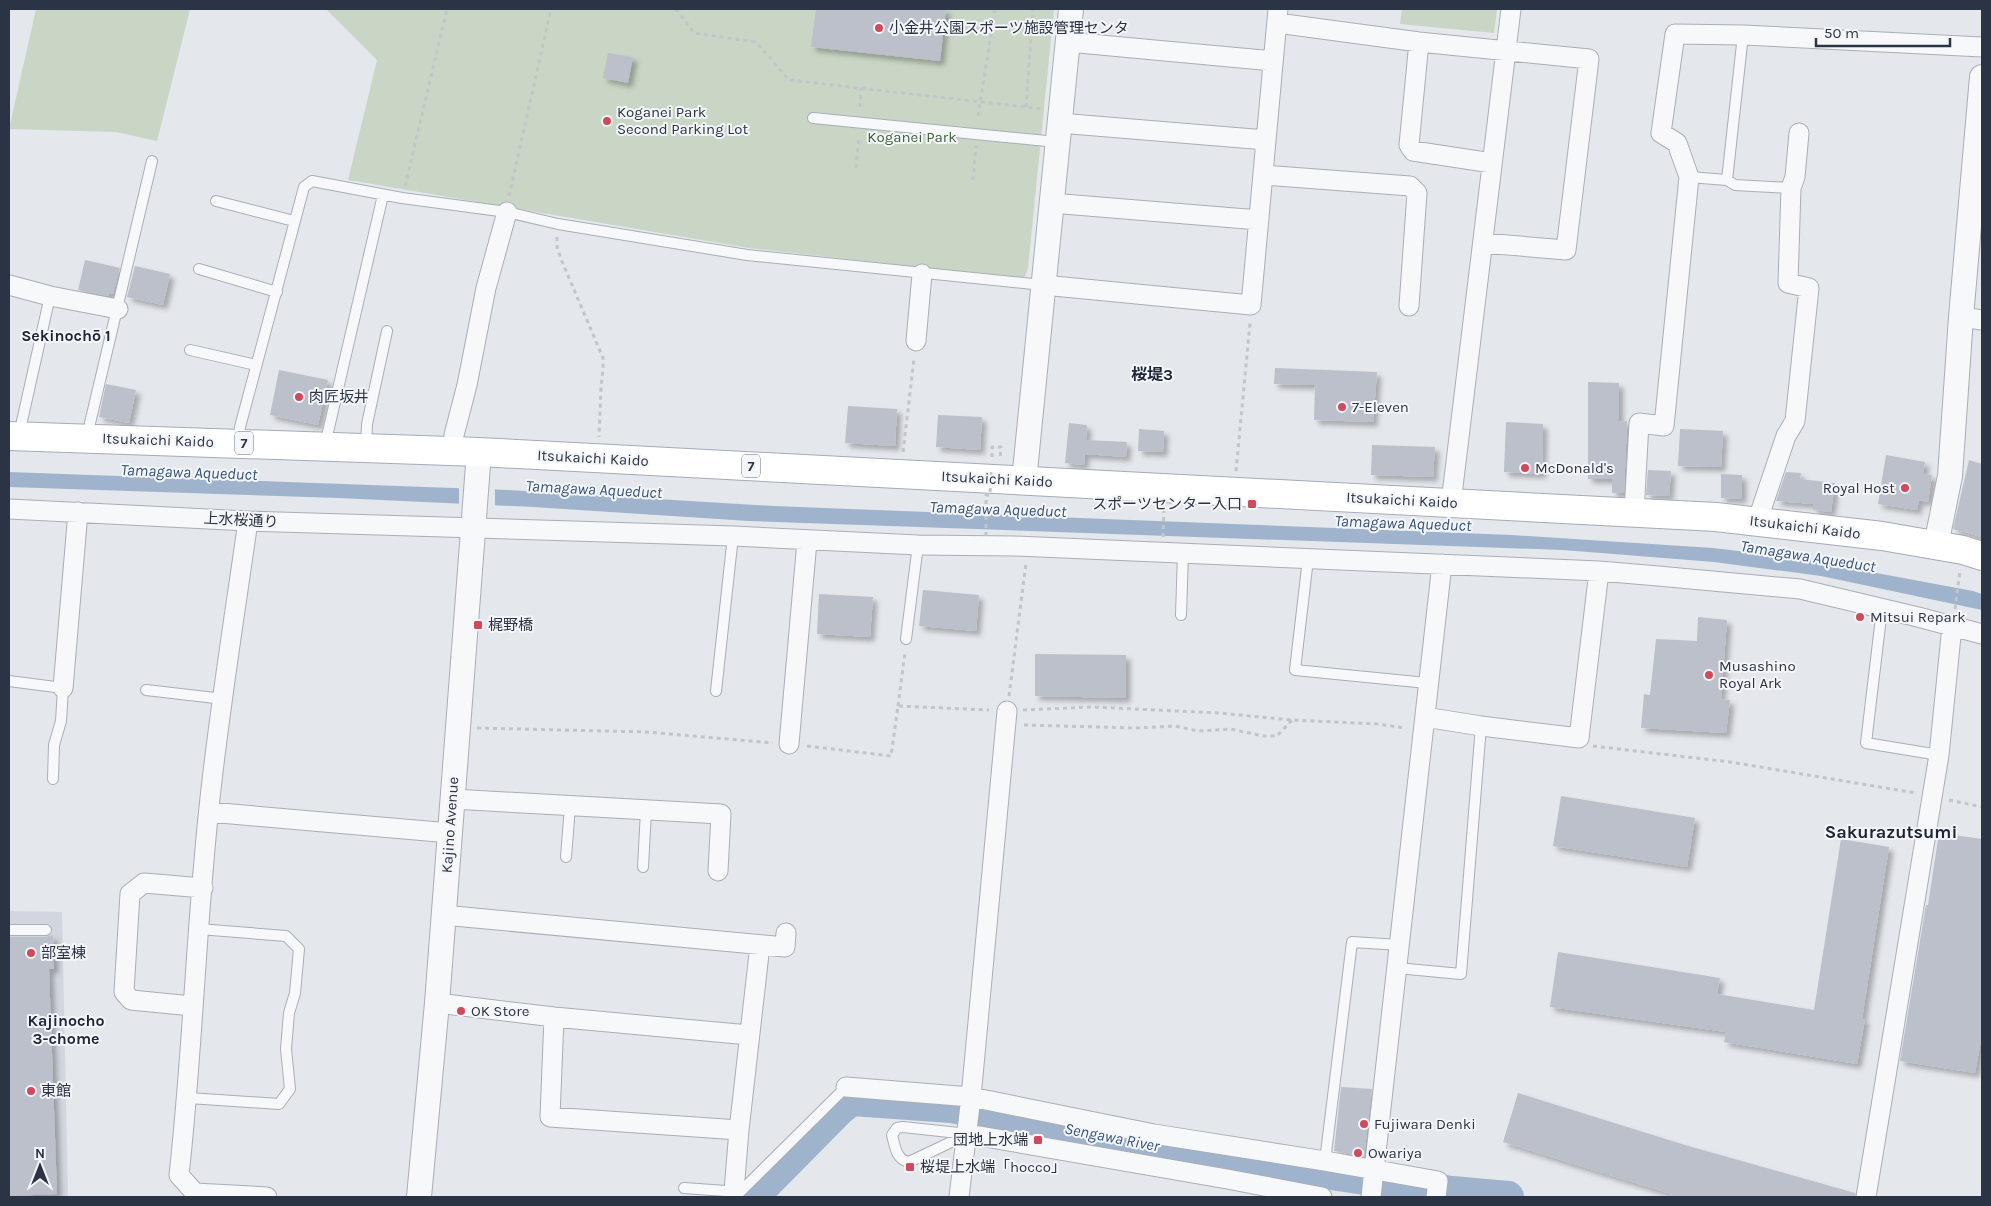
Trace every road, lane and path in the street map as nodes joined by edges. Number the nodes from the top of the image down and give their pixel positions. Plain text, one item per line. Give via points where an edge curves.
1 (447, 9) edge
2 (551, 9) edge
3 (676, 9) edge
4 (995, 9) edge
5 (1033, 9) edge
6 (1071, 9) edge
7 (1511, 9) edge
8 (1278, 16) edge
9 (1743, 35) junction
10 (1068, 42) junction
11 (1419, 42) junction
12 (1982, 46) edge
13 (1506, 50) junction
14 (1273, 61) junction
15 (1982, 77) edge
16 (861, 88) junction
17 (980, 102) junction
18 (860, 108) dead end
19 (1026, 108) junction
20 (978, 116) dead end
21 (812, 118) dead end
22 (1059, 125) junction
23 (859, 133) dead end
24 (1799, 133) dead end
25 (1266, 140) junction
26 (976, 142) dead end
27 (152, 161) dead end
28 (1492, 163) junction
29 (856, 168) dead end
30 (1263, 175) junction
31 (1689, 177) junction
32 (973, 180) dead end
33 (1727, 180) junction
34 (1792, 188) junction
35 (1977, 194) edge
36 (383, 195) junction
37 (402, 198) junction
38 (216, 201) dead end
39 (1051, 203) junction
40 (507, 212) junction
41 (1259, 220) junction
42 (294, 221) junction
43 (558, 224) junction
44 (1484, 243) junction
45 (199, 270) dead end
46 (922, 274) junction
47 (9, 285) edge
48 (1043, 285) junction
49 (277, 292) junction
50 (50, 296) junction
51 (1251, 305) junction
52 (1409, 306) dead end
53 (118, 309) junction
54 (1971, 318) edge
55 (387, 330) dead end
56 (916, 341) joint
57 (190, 350) dead end
58 (256, 365) junction
59 (15, 436) edge
60 (89, 438) junction
61 (239, 443) junction
62 (327, 446) junction
63 (366, 448) junction
64 (466, 452) junction
65 (598, 459) junction
66 (991, 471) dead end
67 (901, 474) junction
68 (1024, 481) junction
69 (1234, 492) junction
70 (1451, 503) junction
71 (1164, 507) dead end
72 (9, 509) edge
73 (78, 512) junction
74 (1634, 513) junction
75 (248, 521) junction
76 (1757, 522) junction
77 (474, 523) junction
78 (733, 536) junction
79 (986, 536) dead end
80 (808, 541) junction
81 (1163, 542) dead end
82 (918, 545) junction
83 (1936, 545) junction
84 (1028, 548) junction
85 (1183, 553) junction
86 (1982, 556) edge
87 (1308, 559) junction
88 (1442, 564) junction
89 (1599, 572) junction
90 (1960, 573) dead end
91 (1882, 608) junction
92 (1180, 615) dead end
93 (1953, 620) junction
94 (1982, 634) edge
95 (906, 638) joint
96 (9, 682) edge
97 (1427, 683) junction
98 (63, 688) junction
99 (146, 690) dead end
100 (716, 691) dead end
101 (224, 699) junction
102 (898, 706) junction
103 (1006, 718) junction
104 (1292, 720) junction
105 (1424, 724) junction
106 (1481, 726) junction
107 (457, 728) junction
108 (789, 744) junction
109 (1588, 745) dead end
110 (1939, 755) junction
111 (53, 778) dead end
112 (1932, 796) junction
113 (452, 799) junction
114 (570, 806) junction
115 (1982, 807) edge
116 (646, 811) junction
117 (209, 812) junction
118 (450, 833) junction
119 (566, 857) dead end
120 (643, 867) dead end
121 (718, 870) dead end
122 (202, 888) junction
123 (443, 915) junction
124 (199, 929) junction
125 (9, 930) edge
126 (46, 930) dead end
127 (786, 933) dead end
128 (760, 945) junction
129 (1400, 945) junction
130 (1397, 968) junction
131 (437, 1003) junction
132 (192, 1006) junction
133 (554, 1017) junction
134 (749, 1035) junction
135 (846, 1087) joint
136 (972, 1097) junction
137 (188, 1098) junction
138 (968, 1129) junction
139 (739, 1130) junction
140 (1325, 1161) junction
141 (1376, 1169) junction
142 (684, 1188) dead end
143 (1437, 1189) edge
144 (734, 1191) junction
145 (267, 1197) edge
146 (420, 1197) edge
147 (959, 1197) edge
148 (1322, 1197) edge
149 (1371, 1197) edge
150 (1866, 1197) edge

1 - 37 path
2 - 40 path
3 - 16 path via 694,33 756,42 789,80
4 - 17 path
5 - 19 path
6 - 10 street
7 - 13 street
8 - 11 street
8 - 14 street
9 - 12 street
9 - 31 street via 1675,34 1661,133 1676,143
9 - 33 lane
10 - 14 street
10 - 22 street
11 - 13 street
11 - 28 street via 1409,145 1413,151
13 - 28 street
13 - 44 street via 1589,59 1566,250
14 - 25 street
15 - 35 street
16 - 17 path
16 - 18 path
17 - 19 path
17 - 20 path
19 - 22 path
21 - 22 lane
22 - 25 street
22 - 39 street
23 - 29 path
24 - 34 street
25 - 30 street
26 - 32 path
27 - 53 lane
28 - 44 street
30 - 41 street
30 - 52 street via 1410,186 1417,193
31 - 33 lane
31 - 74 street via 1664,426 1639,422
33 - 34 lane via 1735,185
34 - 76 street via 1788,283 1809,288 1803,348 1795,421 1786,436
35 - 54 street
36 - 37 lane
36 - 42 lane via 312,181 304,187
36 - 62 lane
37 - 40 lane
38 - 42 lane
39 - 41 street
39 - 48 street
40 - 43 lane
40 - 64 street via 486,288 468,385 454,435
41 - 51 street
42 - 49 lane
43 - 46 lane via 747,255
43 - 65 path via 561,259 604,368
44 - 70 street
45 - 49 lane
46 - 48 lane
46 - 56 street
47 - 50 street
48 - 51 street
48 - 68 street
49 - 58 lane
50 - 53 street
50 - 59 lane via 22,421
51 - 69 path
53 - 60 lane
54 - 83 street via 1950,476
55 - 63 lane via 367,424
56 - 67 path
57 - 58 lane
58 - 61 lane
59 - 60 main road, Itsukaichi Kaido / 7
60 - 61 main road, Itsukaichi Kaido / 7
61 - 62 main road, Itsukaichi Kaido / 7
62 - 63 main road, Itsukaichi Kaido / 7
63 - 64 main road, Itsukaichi Kaido / 7
64 - 65 main road, Itsukaichi Kaido / 7
64 - 77 street, Kajino Avenue via 477,480
65 - 67 main road, Itsukaichi Kaido / 7
66 - 79 path, bridge via 990,495 986,495
67 - 68 main road, Itsukaichi Kaido / 7
68 - 69 main road, Itsukaichi Kaido / 7
69 - 70 main road, Itsukaichi Kaido / 7
70 - 74 main road, Itsukaichi Kaido / 7
71 - 81 path
72 - 73 street, 上水桜通り
73 - 75 street, 上水桜通り
73 - 98 street
74 - 76 main road, Itsukaichi Kaido / 7
75 - 77 street, 上水桜通り
75 - 101 street
76 - 83 main road, Itsukaichi Kaido / 7
77 - 78 street, 上水桜通り
77 - 107 street, Kajino Avenue
78 - 80 street, 上水桜通り
78 - 100 lane
80 - 82 street, 上水桜通り
80 - 108 street
82 - 84 street, 上水桜通り
82 - 95 lane
83 - 86 main road, Itsukaichi Kaido / 7
84 - 85 street, 上水桜通り
84 - 103 path
85 - 87 street, 上水桜通り
85 - 92 lane
87 - 88 street, 上水桜通り
87 - 97 lane via 1295,670
88 - 89 street, 上水桜通り
88 - 97 street
89 - 91 street, 上水桜通り via 1800,589
89 - 106 street via 1579,738
90 - 93 path
91 - 93 street, 上水桜通り
91 - 110 lane via 1866,743
93 - 94 street, 上水桜通り
93 - 110 street
95 - 102 path
96 - 98 lane
97 - 105 street
98 - 111 lane via 54,745
99 - 101 lane
101 - 117 street
102 - 103 path
102 - 108 path via 891,756
103 - 104 path via 1091,707
103 - 104 path via 1136,728 1230,729 1264,736 1277,736
103 - 136 street
104 - 105 path
105 - 106 street
105 - 129 street
106 - 130 lane via 1461,974
107 - 108 path via 646,732
107 - 113 street, Kajino Avenue
109 - 112 path via 1730,762
110 - 112 street
112 - 115 path
112 - 150 street
113 - 114 street
113 - 118 street, Kajino Avenue
114 - 116 street
114 - 119 lane
116 - 120 lane
116 - 121 street via 721,814
117 - 118 street
117 - 122 street
118 - 123 street, Kajino Avenue
122 - 124 street
122 - 132 street via 144,883 130,894 124,992 131,1000
123 - 128 street
123 - 131 street, Kajino Avenue
124 - 132 street
124 - 137 lane via 286,936 299,949 286,1049 290,1090 279,1104
125 - 126 lane
127 - 128 street via 785,947
128 - 134 street
129 - 130 street
129 - 140 lane via 1352,942
130 - 141 street
131 - 133 street
131 - 146 street, Kajino Avenue
132 - 137 street
133 - 134 street
133 - 139 street via 550,1117
134 - 139 street
135 - 136 street
135 - 144 lane via 740,1192
136 - 138 street
136 - 140 street via 1154,1134
137 - 145 street via 179,1176 195,1193
138 - 138 lane via 909,1162 899,1158 892,1135 897,1128 904,1126
138 - 147 street
138 - 148 street
139 - 144 street
140 - 141 street
141 - 143 street
141 - 149 street
142 - 144 lane

